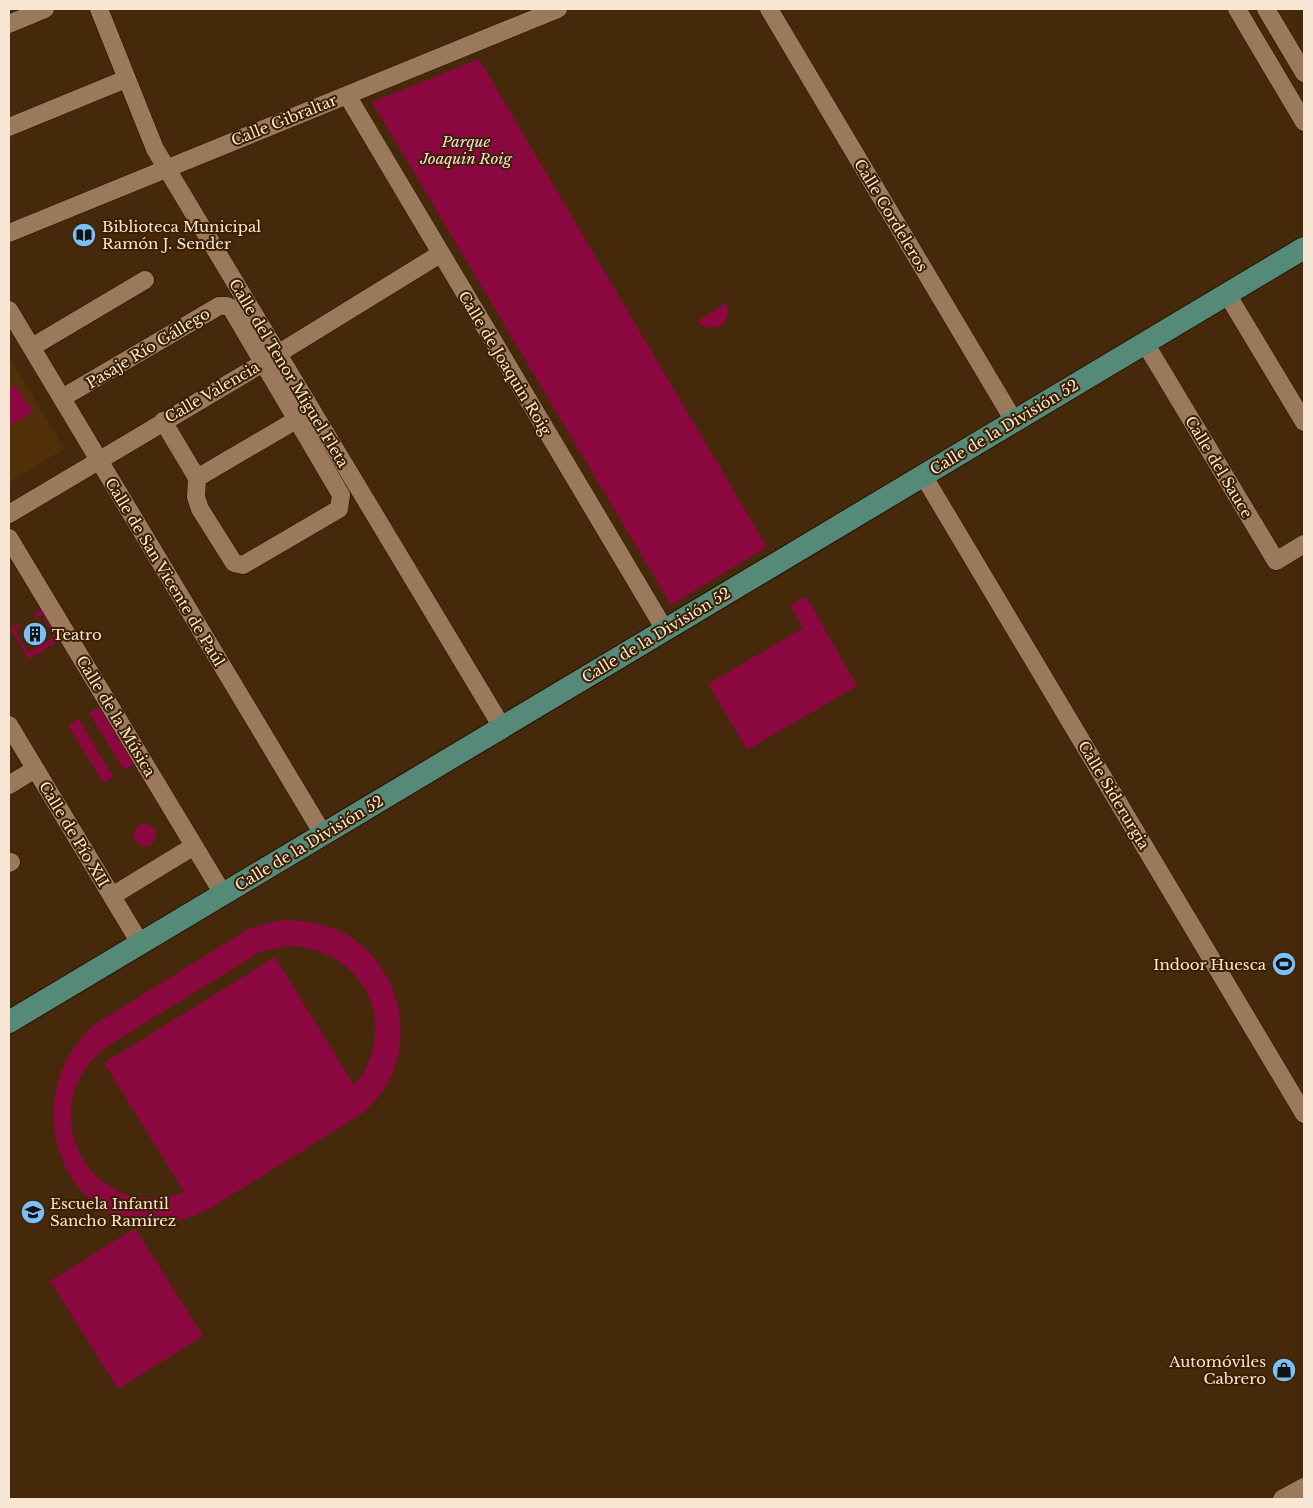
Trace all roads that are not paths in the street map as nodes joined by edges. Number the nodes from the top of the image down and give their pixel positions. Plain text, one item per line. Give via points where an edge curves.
1 (45, 9) edge
2 (99, 9) edge
3 (558, 9) edge
4 (769, 9) edge
5 (1237, 9) edge
6 (1266, 9) edge
7 (9, 24) edge
8 (1304, 73) edge
9 (126, 79) junction
10 (347, 95) junction
11 (1304, 122) edge
12 (9, 127) edge
13 (166, 168) junction
14 (9, 233) edge
15 (1304, 248) edge
16 (440, 254) junction
17 (145, 280) dead end
18 (1227, 294) junction
19 (9, 310) edge
20 (1145, 343) junction
21 (32, 347) junction
22 (270, 358) junction
23 (62, 398) junction
24 (296, 420) junction
25 (163, 421) junction
26 (1014, 421) junction
27 (1304, 422) edge
28 (98, 460) junction
29 (924, 475) junction
30 (196, 478) junction
31 (9, 514) edge
32 (9, 538) edge
33 (1304, 544) edge
34 (665, 630) junction
35 (9, 726) edge
36 (502, 727) junction
37 (35, 769) junction
38 (9, 786) edge
39 (323, 834) junction
40 (194, 846) junction
41 (223, 894) junction
42 (112, 896) junction
43 (140, 943) junction
44 (9, 1022) edge
45 (1304, 1114) edge
46 (1304, 1487) edge
47 (1282, 1499) edge

1 - 7 street
2 - 9 street, Calle del Tenor Miguel Fleta
3 - 10 street, Calle Gibraltar
4 - 26 street, Calle Cordeleros
5 - 11 street
6 - 8 street
9 - 12 street
9 - 13 street, Calle del Tenor Miguel Fleta
10 - 13 street, Calle Gibraltar
10 - 16 street, Calle de Joaquin Roig
13 - 14 street, Calle Gibraltar
13 - 22 street, Calle del Tenor Miguel Fleta
15 - 18 main road, Calle de la División 52
16 - 22 street, Calle Valencia
16 - 34 street, Calle de Joaquin Roig
17 - 21 street
18 - 20 main road, Calle de la División 52
18 - 27 street
19 - 21 street, Calle de San Vicente de Paúl
20 - 26 main road, Calle de la División 52
20 - 33 street, Calle del Sauce via 1276,561
21 - 23 street, Calle de San Vicente de Paúl
22 - 23 street, Pasaje Río Gállego via 230,308 223,305
22 - 24 street
22 - 25 street, Calle Valencia
22 - 36 street, Calle del Tenor Miguel Fleta
23 - 28 street, Calle de San Vicente de Paúl
24 - 30 street
24 - 30 street via 342,495 339,508 243,566 234,563 200,509
25 - 28 street, Calle Valencia
25 - 30 street
26 - 29 main road, Calle de la División 52
28 - 31 street, Calle Valencia
28 - 39 street, Calle de San Vicente de Paúl
29 - 34 main road, Calle de la División 52
29 - 45 street, Calle Siderurgia
32 - 40 street, Calle de la Música
34 - 36 main road, Calle de la División 52
35 - 37 street, Calle de Pío XII
36 - 39 main road, Calle de la División 52
37 - 38 street
37 - 42 street, Calle de Pío XII
39 - 41 main road, Calle de la División 52
40 - 41 street, Calle de la Música
40 - 42 street
41 - 43 main road, Calle de la División 52
42 - 43 street, Calle de Pío XII
43 - 44 main road, Calle de la División 52
46 - 47 street

